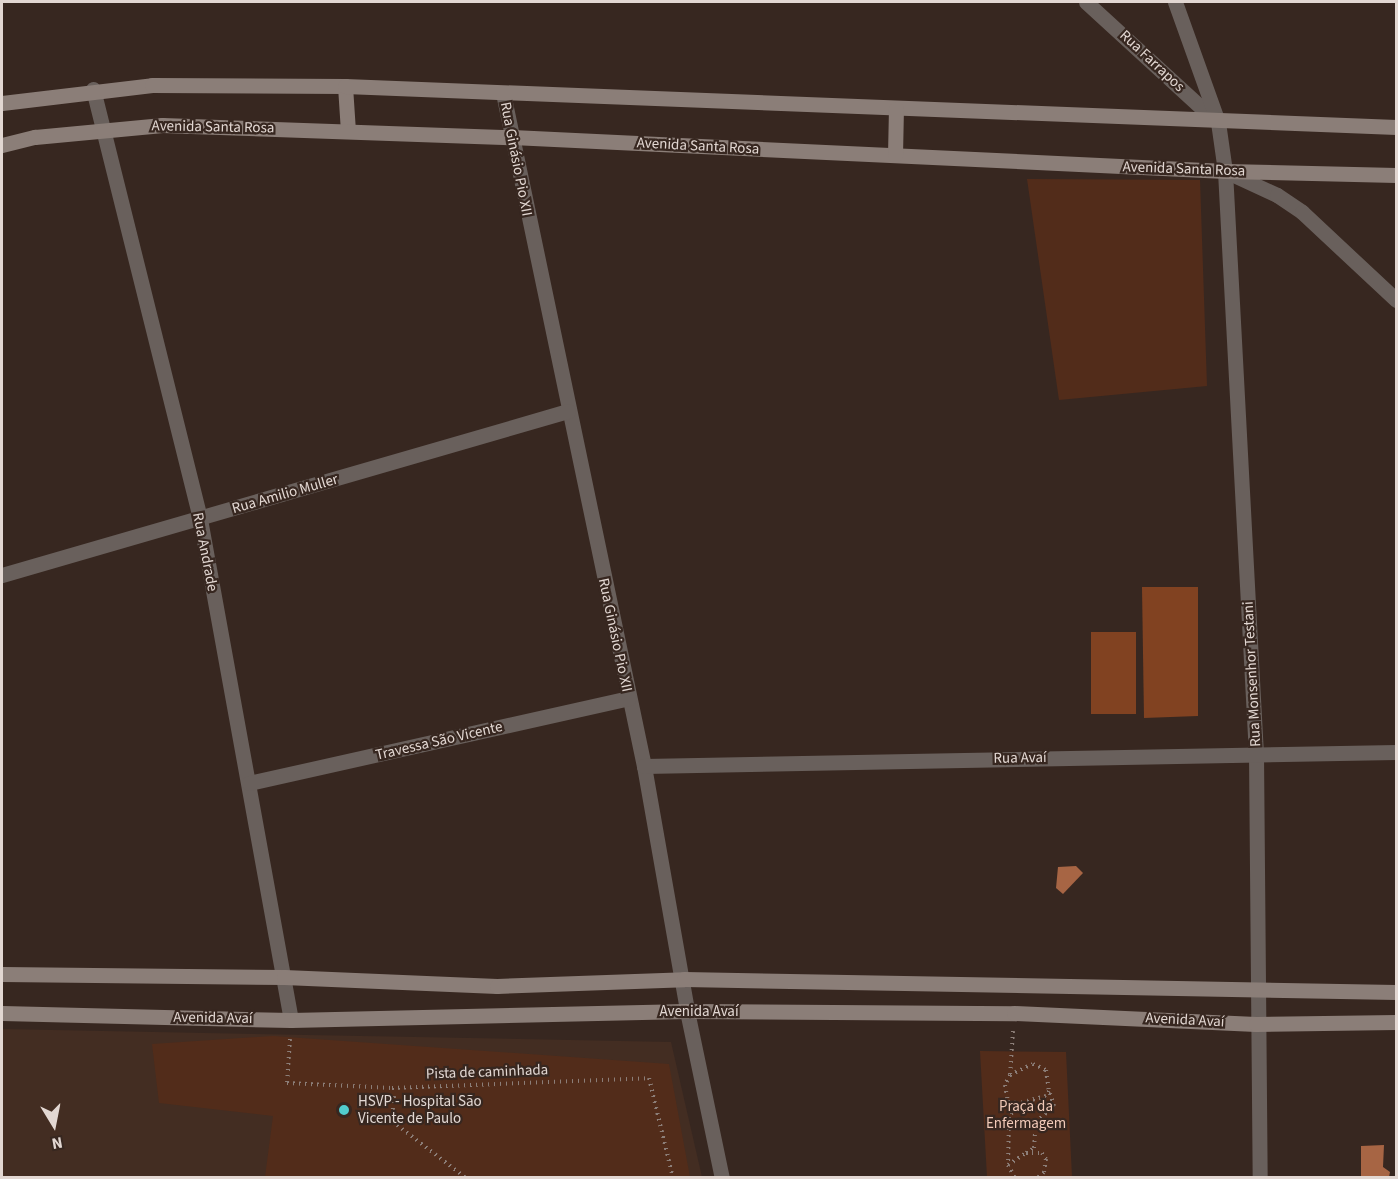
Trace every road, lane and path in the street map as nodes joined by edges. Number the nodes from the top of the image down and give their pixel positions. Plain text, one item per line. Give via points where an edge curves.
1 (1086, 2) edge
2 (1175, 2) edge
3 (345, 86) junction
4 (93, 90) junction
5 (503, 93) junction
6 (2, 103) edge
7 (896, 109) junction
8 (1218, 122) junction
9 (1396, 128) edge
10 (105, 129) junction
11 (348, 131) junction
12 (512, 137) junction
13 (2, 145) edge
14 (896, 155) junction
15 (1225, 171) junction
16 (1396, 174) edge
17 (1396, 300) edge
18 (567, 411) junction
19 (200, 519) junction
20 (2, 575) edge
21 (628, 698) junction
22 (1396, 752) edge
23 (1256, 754) junction
24 (644, 766) junction
25 (249, 783) junction
26 (2, 974) edge
27 (284, 977) junction
28 (684, 979) junction
29 (1255, 991) junction
30 (1396, 992) edge
31 (687, 1011) junction
32 (2, 1013) edge
33 (1014, 1013) junction
34 (291, 1020) junction
35 (1396, 1022) edge
36 (1256, 1024) junction
37 (1010, 1075) junction
38 (1049, 1091) junction
39 (393, 1096) dead end
40 (1019, 1102) junction
41 (1026, 1153) junction
42 (1008, 1165) junction
43 (466, 1178) edge
44 (673, 1178) edge
45 (722, 1178) edge
46 (1016, 1178) edge
47 (1036, 1178) edge
48 (1260, 1178) edge

1 - 8 street, Rua Farrapos
2 - 8 street
3 - 4 main road via 152,85
3 - 5 main road
3 - 11 main road
4 - 6 main road
4 - 10 street, Rua Andrade
5 - 7 main road
5 - 12 street, Rua Ginásio Pio XII
7 - 8 main road
7 - 14 main road
8 - 9 main road
8 - 15 street, Rua Monsenhor Testani
10 - 11 main road, Avenida Santa Rosa via 162,125
10 - 13 main road, Avenida Santa Rosa
10 - 19 street, Rua Andrade
11 - 12 main road, Avenida Santa Rosa
12 - 14 main road, Avenida Santa Rosa
12 - 18 street, Rua Ginásio Pio XII
14 - 15 main road, Avenida Santa Rosa
15 - 16 main road, Avenida Santa Rosa
15 - 17 street via 1277,195 1302,212
15 - 23 street, Rua Monsenhor Testani
18 - 19 street, Rua Amilio Muller
18 - 21 street, Rua Ginásio Pio XII
19 - 20 street, Rua Amilio Muller
19 - 25 street, Rua Andrade
21 - 24 street, Rua Ginásio Pio XII
21 - 25 street, Travessa São Vicente
22 - 23 street, Rua Avaí
23 - 24 street, Rua Avaí
23 - 29 street, Rua Monsenhor Testani
24 - 28 street, Rua Ginásio Pio XII
25 - 27 street, Rua Andrade
26 - 27 main road, Avenida Avaí
27 - 28 main road, Avenida Avaí via 497,986
27 - 34 street, Rua Andrade
28 - 29 main road, Avenida Avaí
28 - 31 street, Rua Ginásio Pio XII
29 - 30 main road, Avenida Avaí
29 - 36 street, Rua Monsenhor Testani
31 - 33 main road, Avenida Avaí
31 - 34 main road, Avenida Avaí
31 - 45 street, Rua Ginásio Pio XII
32 - 34 main road, Avenida Avaí
33 - 36 main road, Avenida Avaí
33 - 37 path
34 - 44 path, Pista de caminhada via 287,1083 392,1088 649,1078
35 - 36 main road, Avenida Avaí
36 - 48 street, Rua Monsenhor Testani
37 - 38 path via 1033,1064 1046,1070
37 - 40 path via 1005,1085 1008,1102
38 - 40 path via 1046,1096
38 - 41 path via 1054,1106 1036,1122 1034,1148
39 - 43 path via 392,1117 397,1125
40 - 42 path via 1009,1117
41 - 42 path
41 - 47 path via 1042,1153 1046,1159 1044,1172
42 - 46 path

